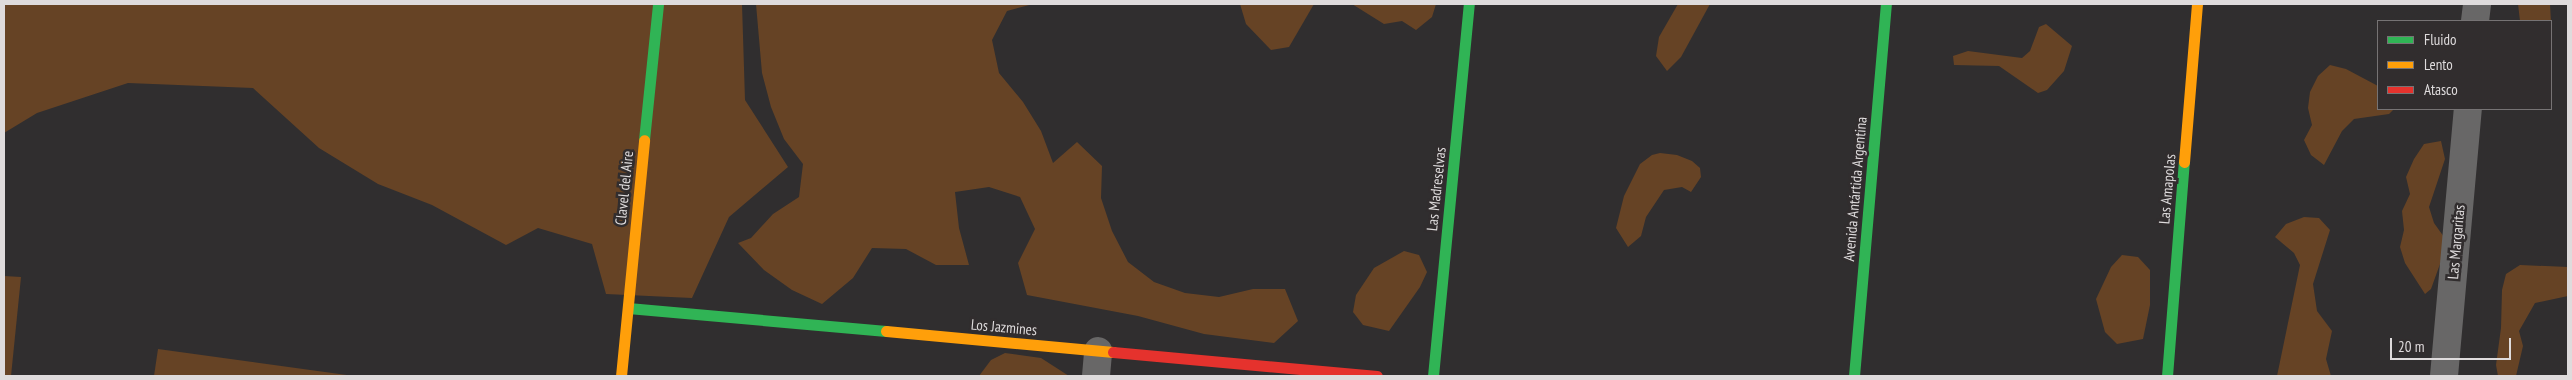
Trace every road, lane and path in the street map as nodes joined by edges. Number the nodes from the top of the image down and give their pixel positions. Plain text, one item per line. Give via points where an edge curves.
1 (658, 4) edge
2 (1469, 4) edge
3 (1886, 4) edge
4 (2197, 4) edge
5 (2477, 4) edge
6 (2476, 20) edge
7 (2468, 110) edge
8 (628, 308) junction
9 (1097, 364) edge
10 (621, 376) edge
11 (1377, 376) edge
12 (1433, 376) edge
13 (1854, 376) edge
14 (2167, 376) edge
15 (2444, 376) edge

1 - 8 street, Clavel del Aire
2 - 12 street, Las Madreselvas
3 - 13 street, Avenida Antártida Argentina
4 - 14 street, Las Amapolas
5 - 6 street
7 - 15 street, Las Margaritas
8 - 9 street, Los Jazmines
8 - 10 street, Clavel del Aire
9 - 11 street, Los Jazmines

